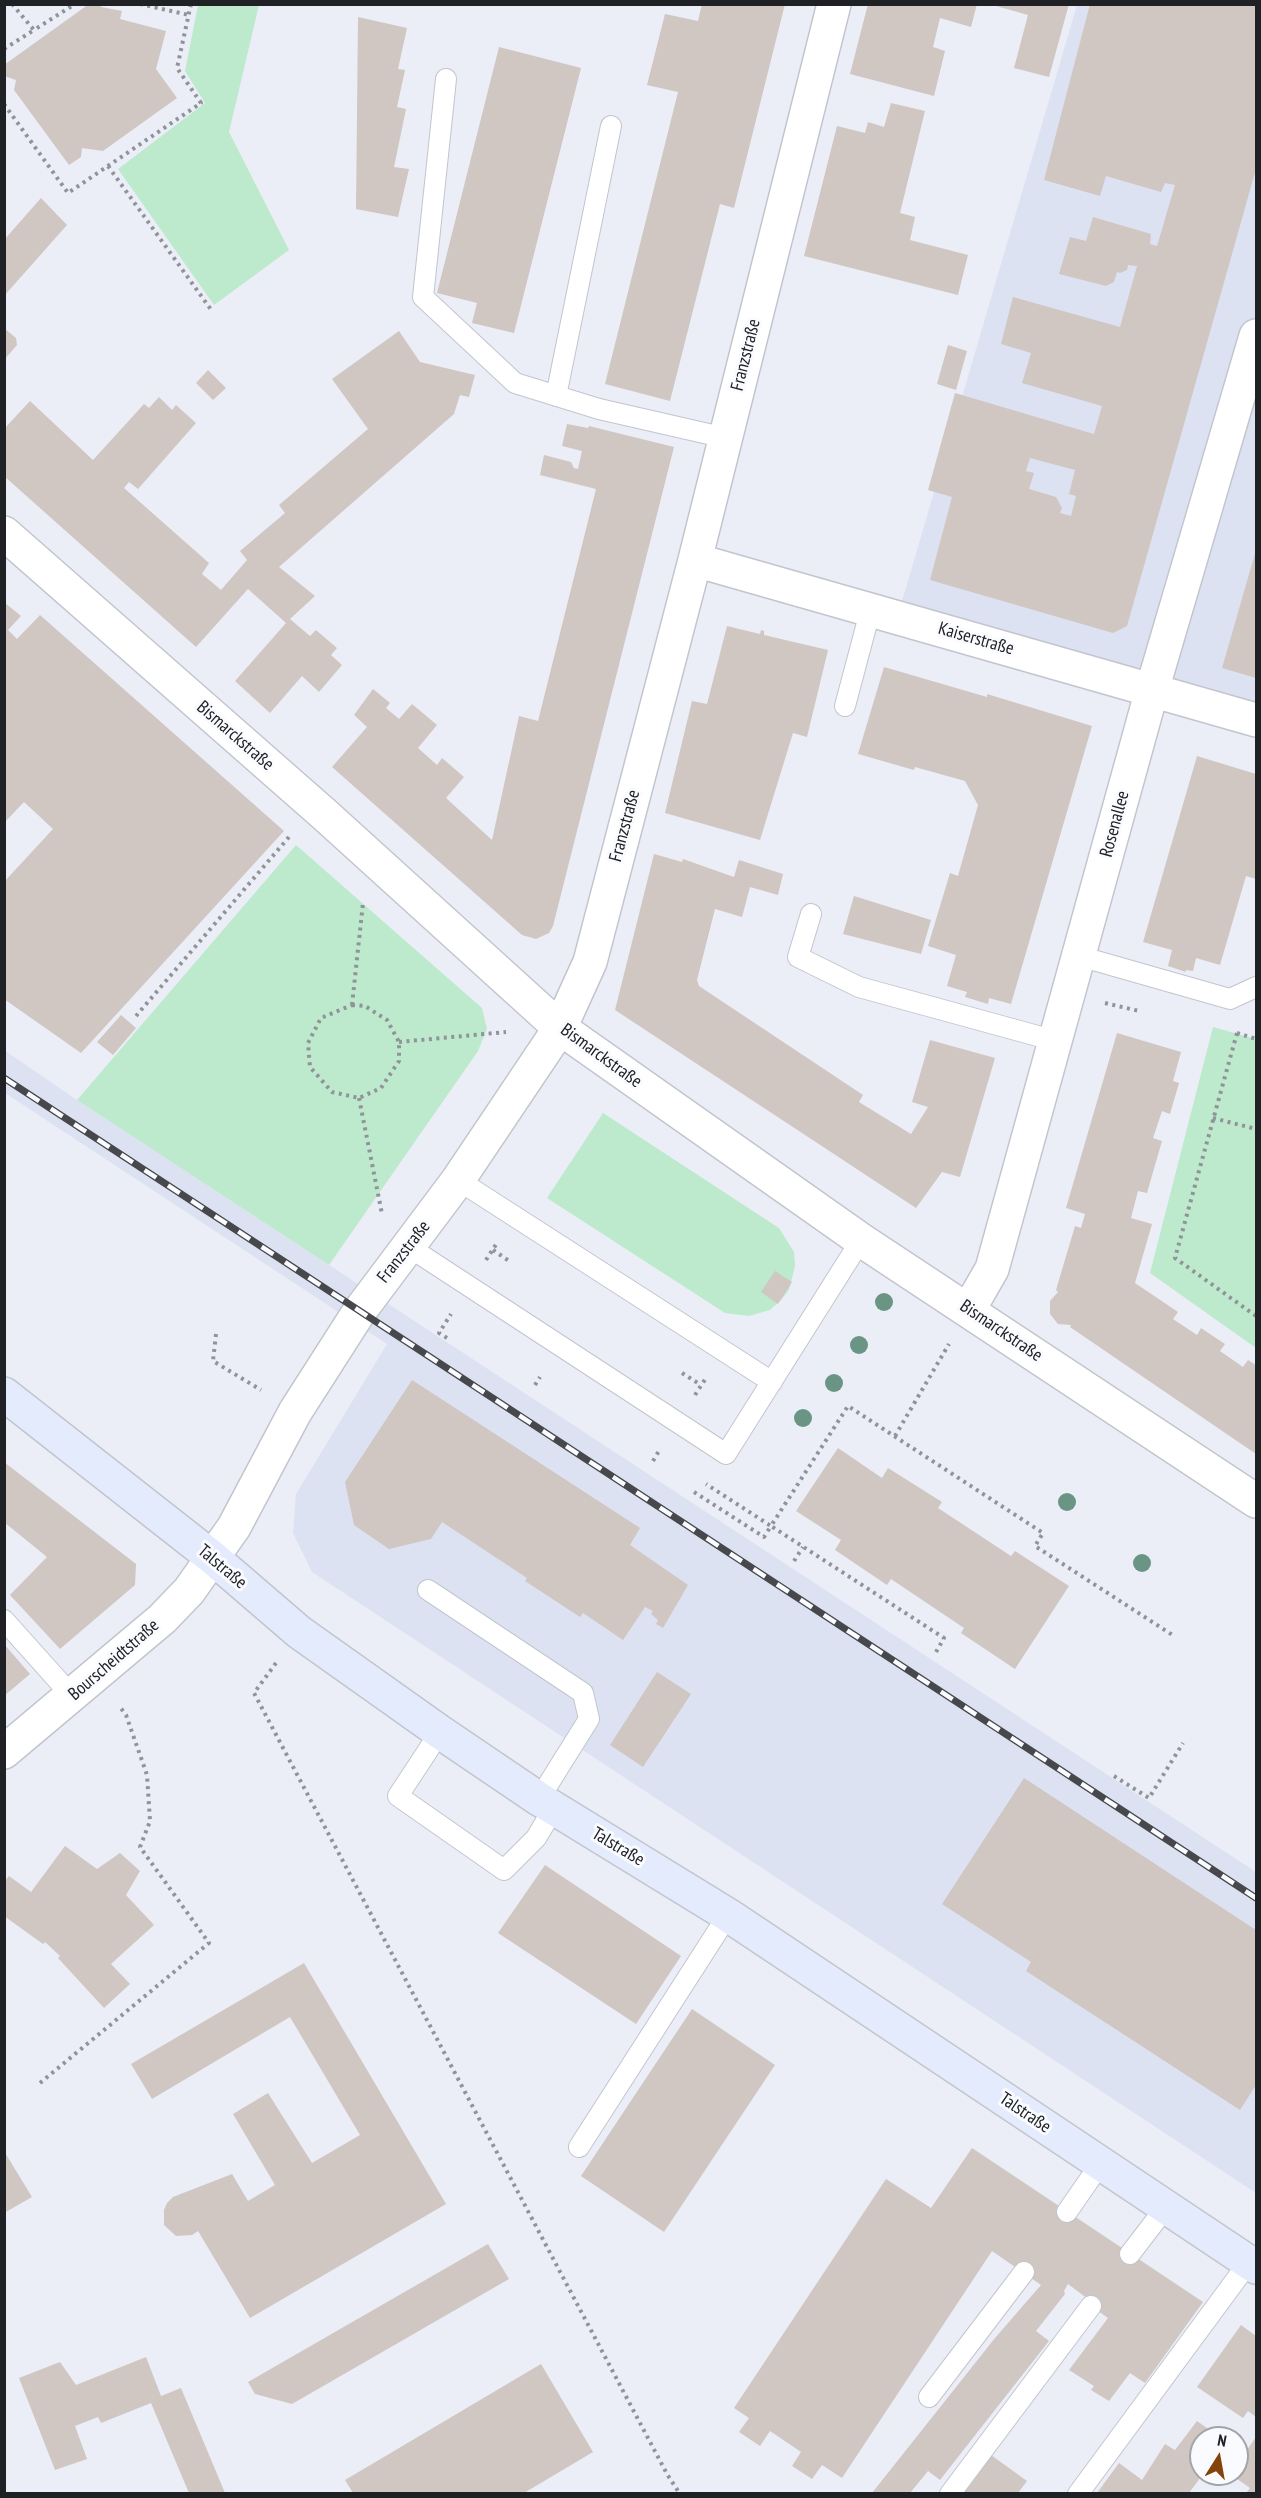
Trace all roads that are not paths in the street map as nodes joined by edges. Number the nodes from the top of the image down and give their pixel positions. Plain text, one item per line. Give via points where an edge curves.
1 (834, 4) edge
2 (446, 79) dead end
3 (611, 126) dead end
4 (1257, 336) edge
5 (556, 396) junction
6 (726, 438) junction
7 (4, 533) edge
8 (695, 560) junction
9 (871, 608) junction
10 (1152, 690) junction
11 (845, 706) dead end
12 (1257, 720) edge
13 (811, 914) dead end
14 (1080, 956) junction
15 (1257, 987) edge
16 (560, 1028) junction
17 (1056, 1041) junction
18 (458, 1180) junction
19 (861, 1240) junction
20 (401, 1257) junction
21 (969, 1309) junction
22 (772, 1382) junction
23 (4, 1394) edge
24 (1257, 1501) edge
25 (213, 1558) junction
26 (428, 1590) dead end
27 (4, 1620) edge
28 (72, 1696) junction
29 (440, 1732) junction
30 (4, 1752) edge
31 (547, 1803) junction
32 (728, 1916) junction
33 (579, 2147) dead end
34 (1101, 2163) junction
35 (1166, 2206) junction
36 (1067, 2212) dead end
37 (1130, 2254) dead end
38 (1253, 2264) edge
39 (1024, 2272) dead end
40 (1091, 2306) dead end
41 (929, 2397) dead end
42 (950, 2493) edge
43 (1078, 2493) edge

1 - 6 street, Franzstraße
2 - 5 lane via 423,297 515,383
3 - 5 lane
4 - 10 street, Rosenallee
5 - 6 lane
6 - 8 street, Franzstraße
7 - 16 street, Bismarckstraße
8 - 9 street, Kaiserstraße
8 - 16 street, Franzstraße via 590,962
9 - 10 street, Kaiserstraße
9 - 11 lane
10 - 12 street, Kaiserstraße
10 - 14 street, Rosenallee
13 - 17 lane via 798,957 859,987
14 - 15 lane via 1230,999
14 - 17 street, Rosenallee
16 - 18 street, Franzstraße
16 - 19 street, Bismarckstraße
17 - 21 street, Rosenallee via 992,1269
18 - 20 street, Franzstraße
18 - 22 lane
19 - 21 street, Bismarckstraße
19 - 22 lane
20 - 22 lane via 726,1454
20 - 25 street, Franzstraße via 359,1312 295,1412 234,1527
21 - 24 street, Bismarckstraße
23 - 25 main road, Talstraße
25 - 28 street, Bourscheidtstraße via 162,1619
25 - 29 main road, Talstraße via 299,1632
26 - 31 lane via 583,1693 589,1719
27 - 28 lane
28 - 30 street, Bourscheidtstraße
29 - 31 main road, Talstraße
29 - 31 lane via 398,1796 504,1870 536,1838
31 - 32 main road, Talstraße
32 - 33 lane
32 - 34 main road, Talstraße
34 - 35 main road, Talstraße
34 - 36 lane
35 - 37 lane
35 - 38 main road, Talstraße
38 - 43 lane
39 - 41 lane
40 - 42 lane

